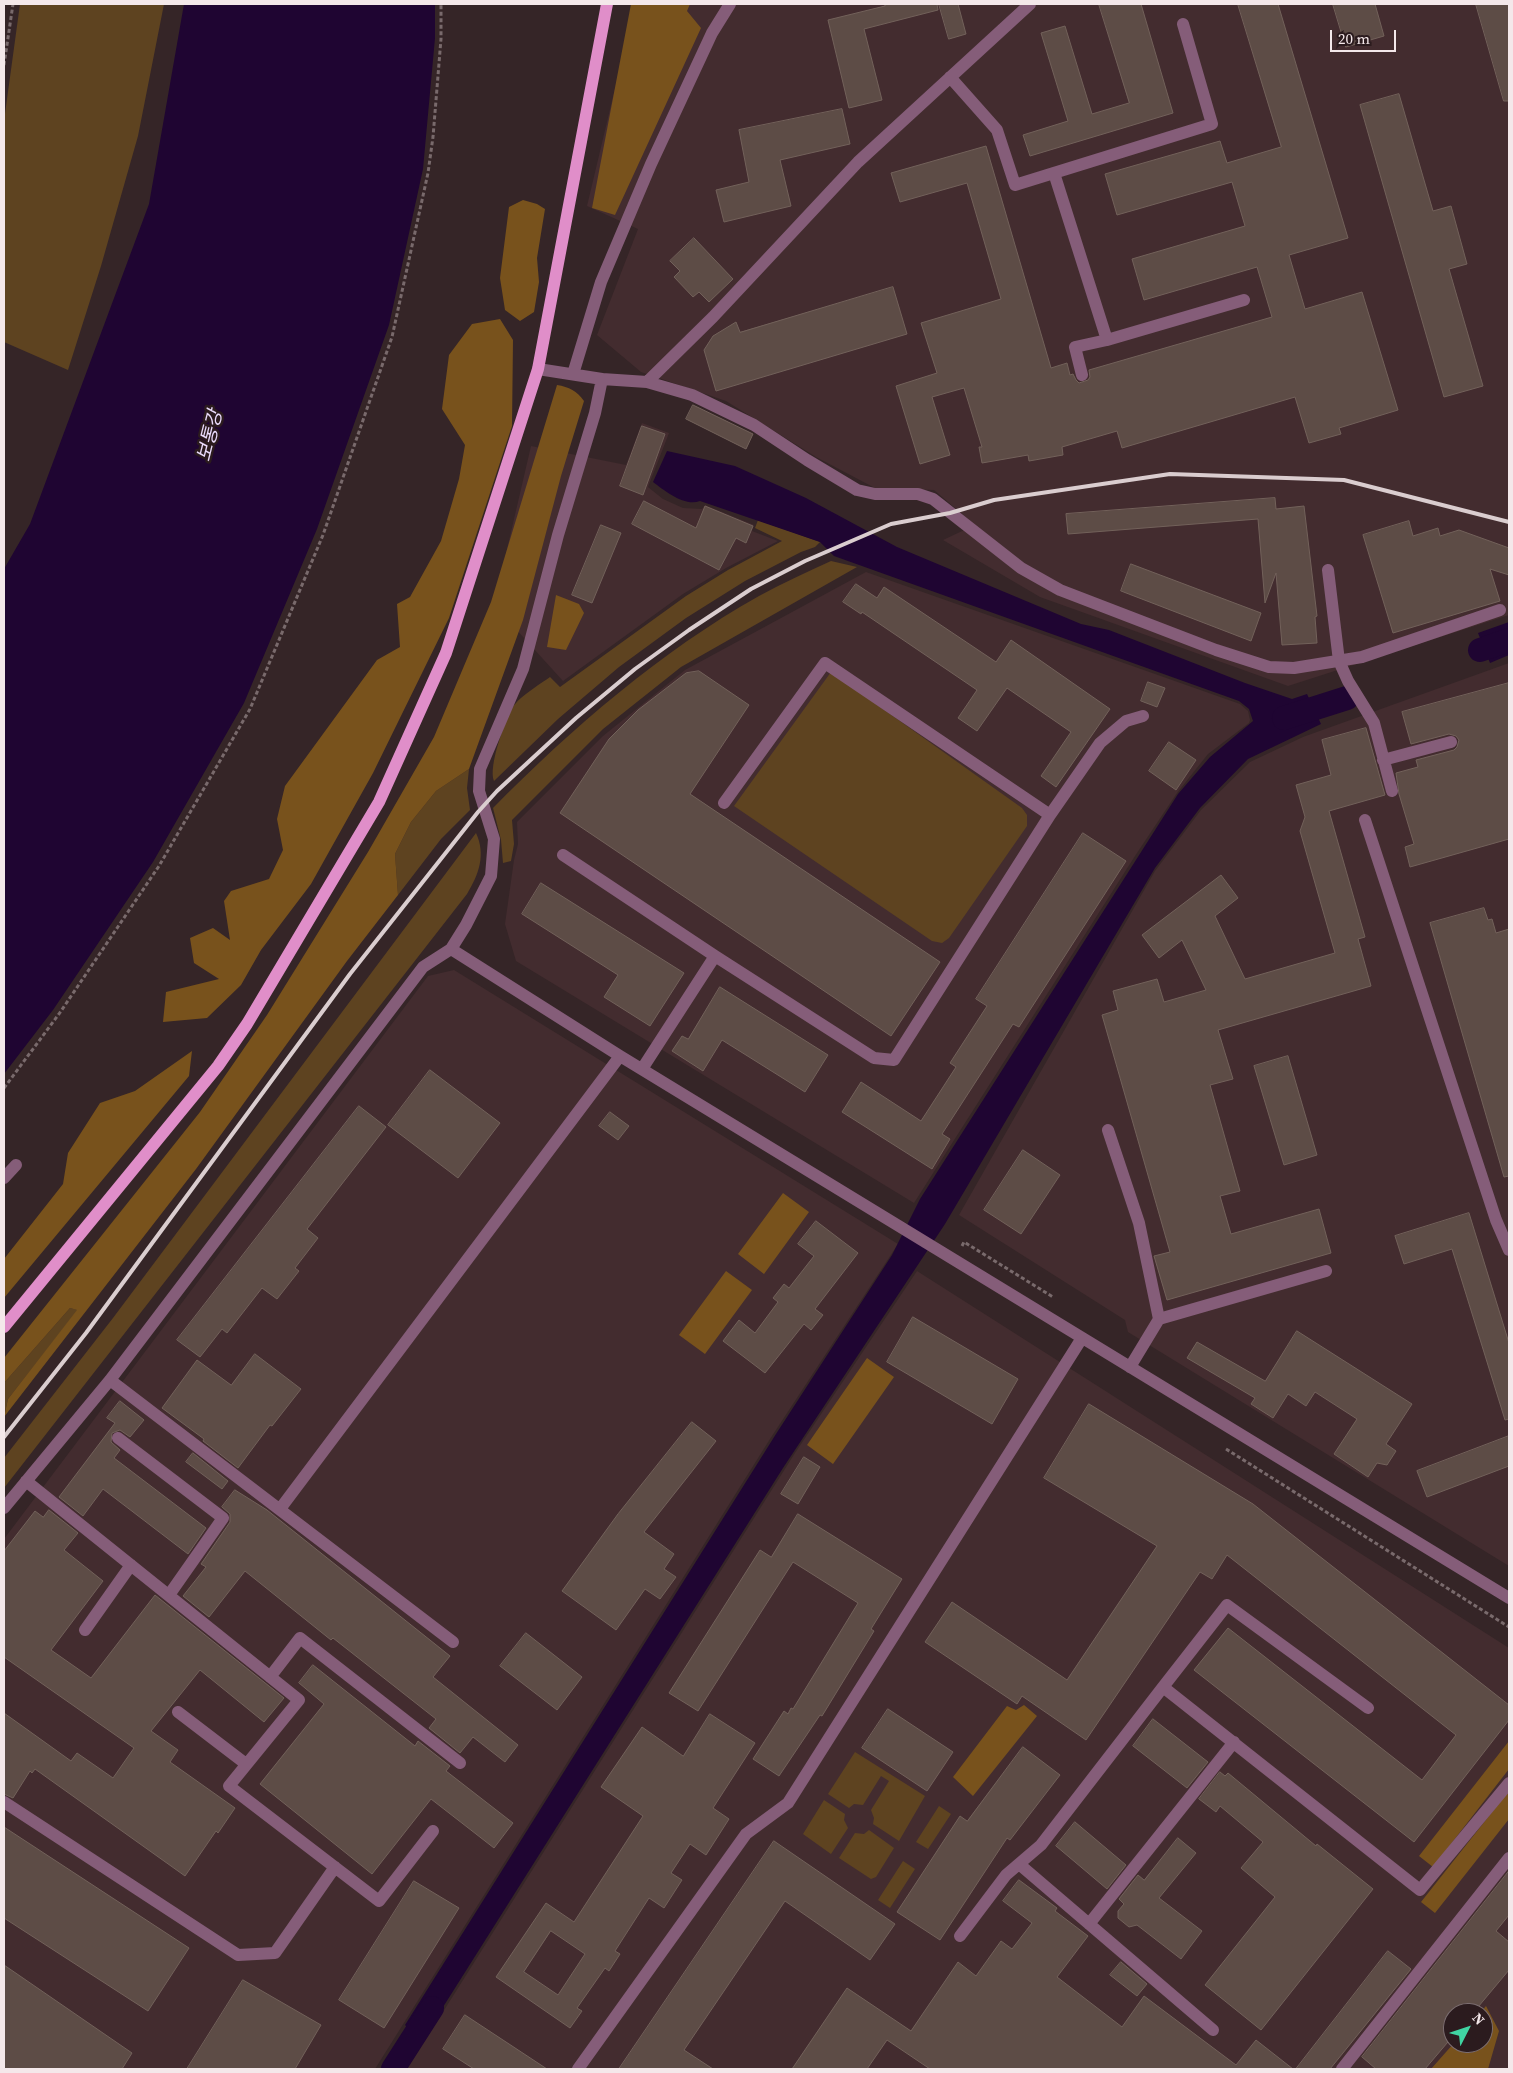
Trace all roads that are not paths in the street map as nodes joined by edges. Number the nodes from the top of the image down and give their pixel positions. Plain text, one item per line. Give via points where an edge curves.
1 (607, 4) edge
2 (730, 4) edge
3 (1030, 4) edge
4 (1183, 24) dead end
5 (950, 77) junction
6 (1054, 173) junction
7 (1244, 300) dead end
8 (1107, 340) junction
9 (538, 369) junction
10 (573, 374) junction
11 (1082, 375) dead end
12 (602, 379) junction
13 (647, 382) junction
14 (1328, 570) dead end
15 (1500, 610) dead end
16 (1339, 660) junction
17 (1143, 716) dead end
18 (1451, 742) dead end
19 (1383, 760) junction
20 (1392, 791) dead end
21 (724, 803) dead end
22 (1050, 815) junction
23 (1365, 820) dead end
24 (563, 854) dead end
25 (451, 949) junction
26 (715, 956) junction
27 (620, 1056) junction
28 (642, 1070) junction
29 (1108, 1130) dead end
30 (16, 1165) dead end
31 (4, 1178) edge
32 (1509, 1250) edge
33 (1326, 1271) dead end
34 (1159, 1319) junction
35 (4, 1328) edge
36 (1082, 1338) junction
37 (1130, 1367) junction
38 (110, 1380) junction
39 (118, 1438) dead end
40 (26, 1481) junction
41 (4, 1508) edge
42 (280, 1509) junction
43 (131, 1565) junction
44 (169, 1595) junction
45 (1509, 1598) edge
46 (84, 1630) dead end
47 (453, 1642) dead end
48 (270, 1676) junction
49 (1163, 1687) junction
50 (1368, 1708) dead end
51 (178, 1712) dead end
52 (1234, 1742) junction
53 (460, 1763) dead end
54 (246, 1764) junction
55 (1509, 1783) edge
56 (4, 1802) edge
57 (433, 1831) dead end
58 (1509, 1858) edge
59 (1019, 1864) junction
60 (335, 1867) junction
61 (1089, 1924) junction
62 (960, 1936) dead end
63 (1213, 2030) dead end
64 (578, 2069) edge
65 (1342, 2069) edge

1 - 9 main road
2 - 10 street via 712,33 600,282
3 - 5 street
4 - 6 street via 1212,124
5 - 6 street via 997,130 1015,185
5 - 13 street via 858,162 713,317
6 - 8 street
7 - 8 street
8 - 11 street via 1076,348
9 - 10 street
9 - 35 main road via 446,653 379,802 247,1024 218,1066
10 - 12 street
12 - 13 street
12 - 25 street via 524,669 480,769 479,791 494,839 491,876
13 - 16 street via 692,395 754,425 857,490 875,494 918,494 933,499 1021,568 1060,590 1269,667 1294,668
14 - 16 street
15 - 16 street via 1362,657
16 - 19 street via 1374,723
17 - 22 street via 1126,721 1100,743
18 - 19 street
19 - 20 street
21 - 22 street via 825,663
22 - 26 street via 894,1060 874,1058
23 - 32 street via 1496,1220
24 - 26 street
25 - 27 street
25 - 38 street via 423,967
26 - 28 street
27 - 28 street
27 - 42 street
28 - 36 street
29 - 34 street via 1139,1223
30 - 31 street
33 - 34 street
34 - 37 street
36 - 37 street
36 - 64 street via 788,1804 746,1834
37 - 45 street
38 - 40 street
38 - 42 street
39 - 44 street via 223,1518
40 - 41 street
40 - 43 street
42 - 47 street
43 - 44 street
43 - 46 street
44 - 48 street
48 - 53 street via 300,1638
48 - 54 street via 299,1700
49 - 50 street via 1227,1605
49 - 52 street
49 - 59 street via 1042,1845
51 - 54 street
52 - 55 street via 1420,1890
52 - 61 street
54 - 60 street via 229,1786
56 - 60 street via 238,1955 275,1953
57 - 60 street via 379,1901
58 - 65 street
59 - 61 street
59 - 62 street via 1006,1875
61 - 63 street

